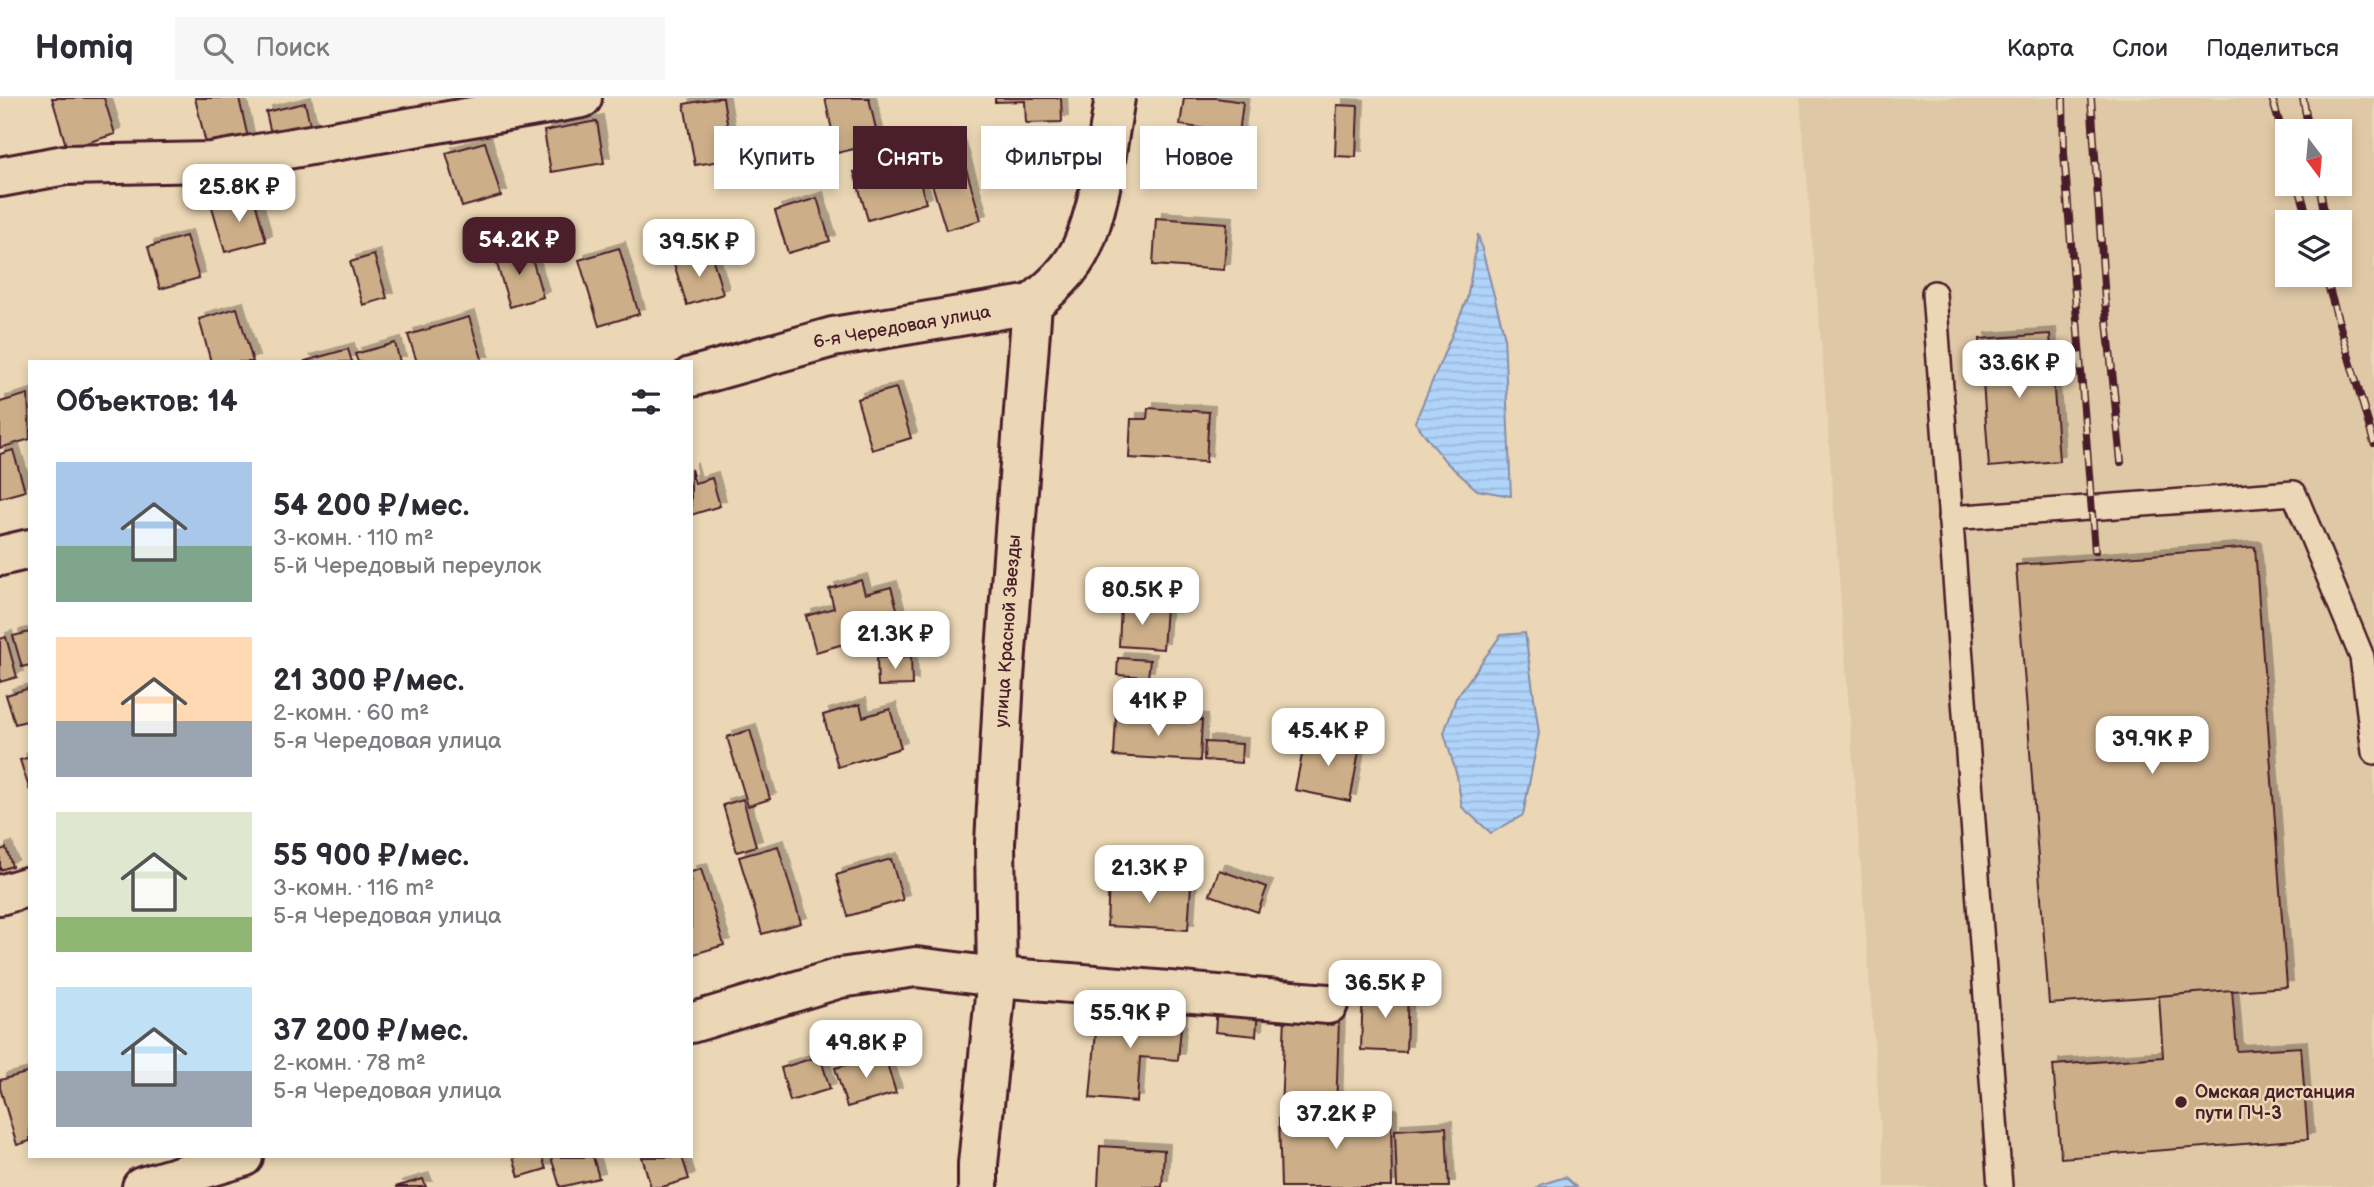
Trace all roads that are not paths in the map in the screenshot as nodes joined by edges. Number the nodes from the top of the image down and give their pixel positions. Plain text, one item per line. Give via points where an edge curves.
1 (582, 98) edge
2 (1115, 98) edge
3 (0, 177) edge
4 (1934, 293) dead end
5 (1032, 304) junction
6 (693, 376) edge
7 (1951, 519) junction
8 (28, 549) edge
9 (0, 556) edge
10 (2368, 655) edge
11 (2374, 752) edge
12 (28, 888) edge
13 (0, 895) edge
14 (997, 977) junction
15 (1328, 1004) dead end
16 (693, 1022) edge
17 (240, 1158) edge
18 (142, 1187) edge
19 (978, 1187) edge
20 (2000, 1187) edge

1 - 3 street via 212,162 65,165
2 - 5 street via 1096,200 1081,248 1058,282
4 - 7 lane
5 - 6 street, 6-я Чередовая улица via 832,337
5 - 14 street, улица Красной Звезды via 995,844
7 - 10 lane via 2294,493
7 - 20 lane
8 - 9 street
10 - 11 lane
12 - 13 street
14 - 15 street
14 - 16 street via 916,967 853,976
14 - 19 street, улица Красной Звезды
17 - 18 street

